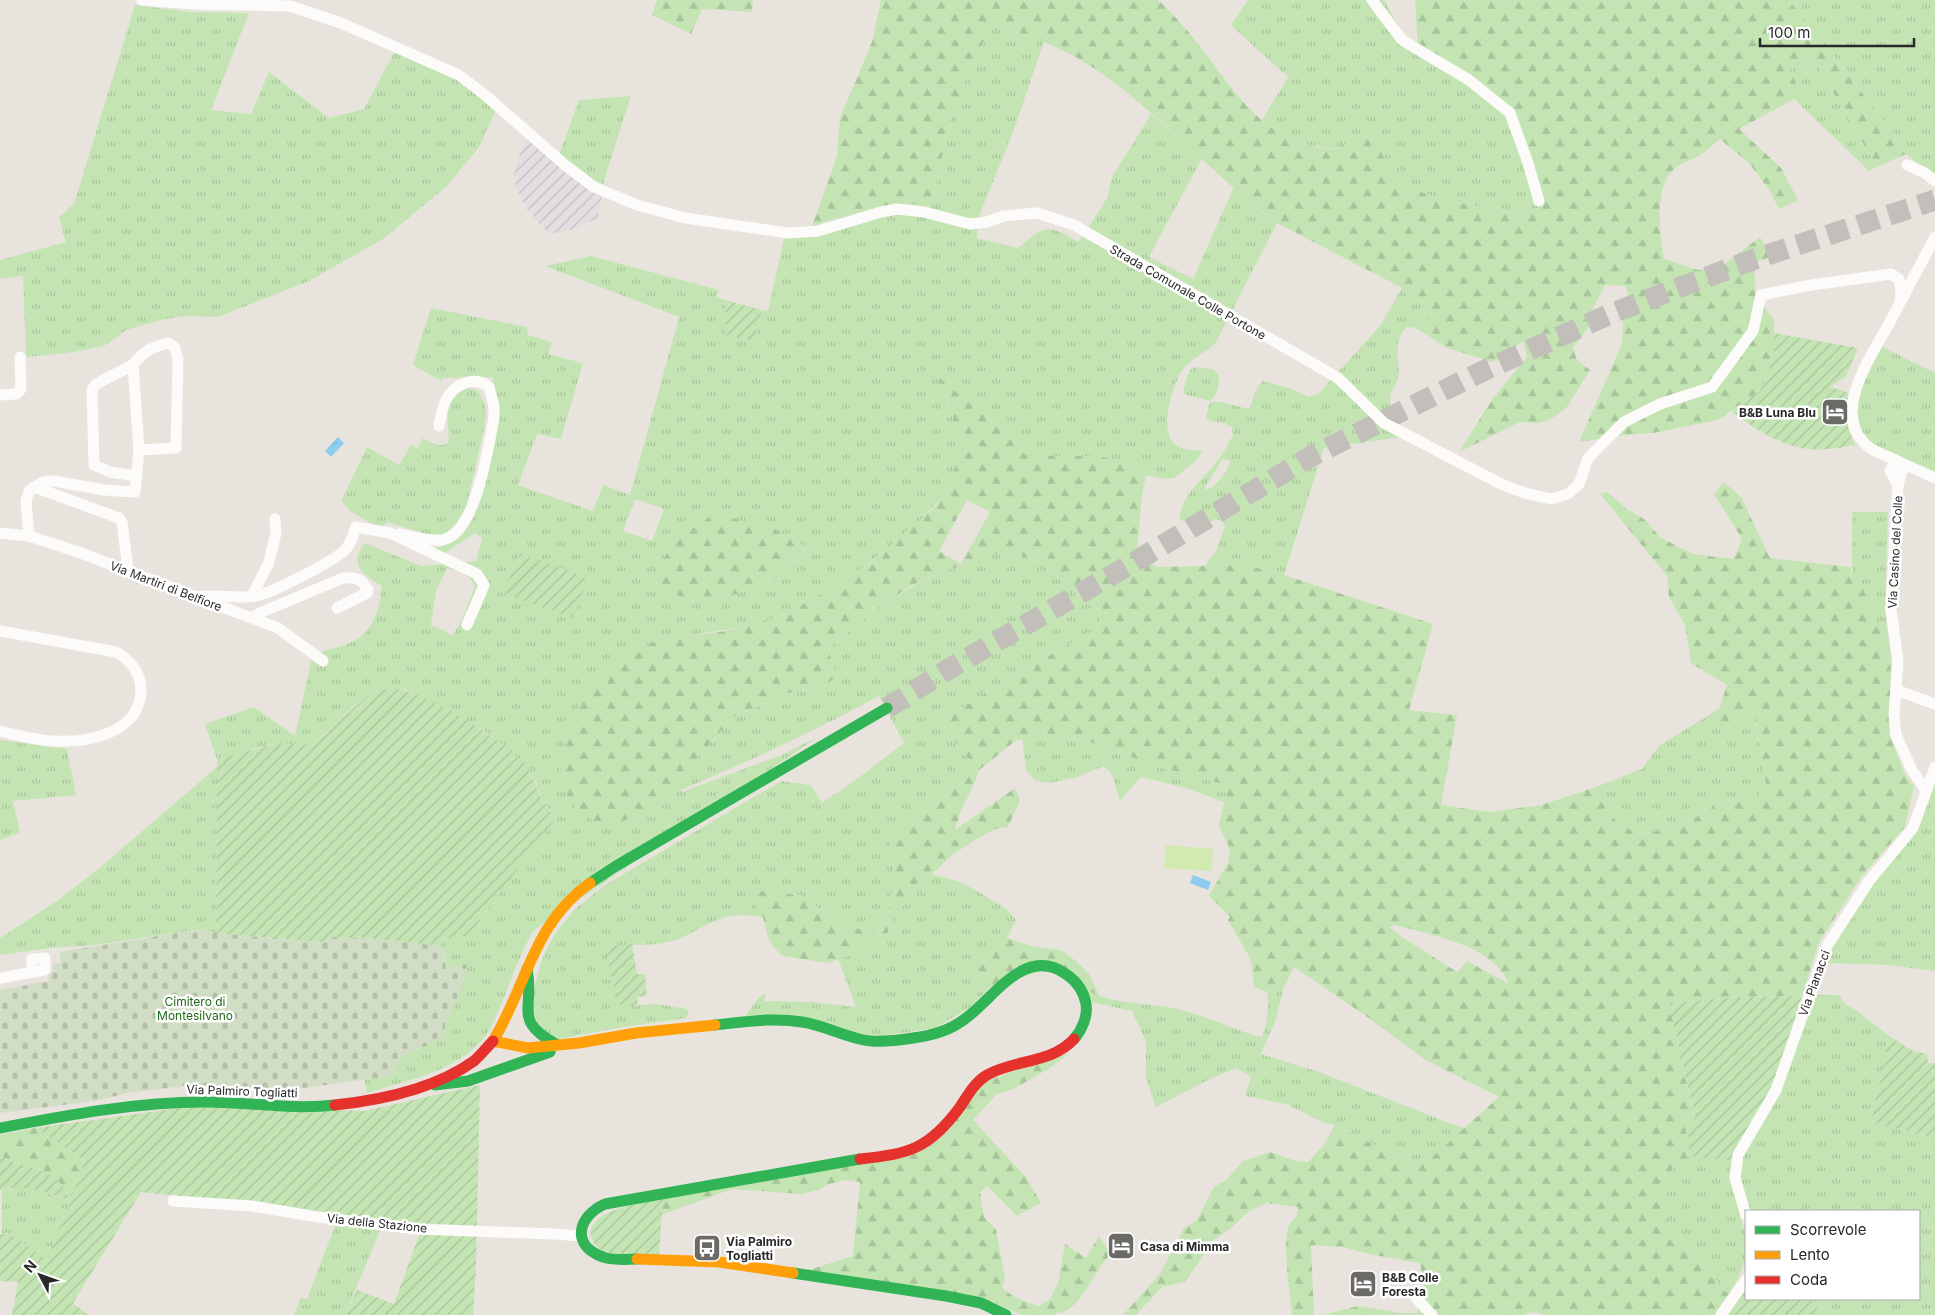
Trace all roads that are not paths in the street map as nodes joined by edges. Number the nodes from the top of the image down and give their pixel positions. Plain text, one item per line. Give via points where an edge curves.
1 (142, 0) edge
2 (1372, 0) edge
3 (1907, 165) dead end
4 (1935, 182) edge
5 (1539, 201) dead end
6 (1935, 238) edge
7 (1901, 301) junction
8 (20, 358) dead end
9 (133, 364) junction
10 (0, 395) edge
11 (439, 426) dead end
12 (139, 450) junction
13 (1896, 460) junction
14 (137, 476) junction
15 (1935, 478) edge
16 (34, 487) junction
17 (275, 519) dead end
18 (0, 533) edge
19 (390, 533) junction
20 (29, 536) junction
21 (128, 570) junction
22 (252, 596) junction
23 (195, 597) junction
24 (337, 608) dead end
25 (252, 618) junction
26 (467, 626) dead end
27 (0, 632) edge
28 (323, 661) dead end
29 (1896, 690) junction
30 (1935, 704) edge
31 (887, 708) tunnel mouth
32 (0, 731) edge
33 (1935, 767) edge
34 (1926, 791) junction
35 (526, 968) junction
36 (32, 972) dead end
37 (0, 978) edge
38 (493, 1041) junction
39 (579, 1043) junction
40 (556, 1044) junction
41 (546, 1053) junction
42 (423, 1086) junction
43 (0, 1128) edge
44 (173, 1201) dead end
45 (1745, 1211) edge
46 (582, 1236) junction
47 (1745, 1281) edge
48 (1416, 1298) dead end
49 (1006, 1315) edge
50 (1432, 1315) edge
51 (1721, 1315) edge

1 - 7 street, Strada Comunale Colle Portone via 290,6 342,23 459,75 594,187 637,205 685,218 788,233 818,232 897,209 970,224 1003,216 1037,213 1074,225 1338,378 1384,423 1501,484 1552,499 1568,494 1579,484 1588,458 1624,422 1660,404 1712,387 1753,332 1761,295 1891,274 1899,279
2 - 5 street via 1402,40 1469,80 1510,112
3 - 4 street via 1926,173
6 - 7 street
7 - 13 street via 1856,388 1851,407 1854,429 1861,440 1873,450
8 - 10 street via 21,389 16,394
9 - 12 street
9 - 12 street via 140,354 168,343 175,348 178,359 176,448
9 - 14 street via 96,384 92,390 94,465 110,472
11 - 19 street via 447,397 454,390 474,381 489,387 494,418 477,494 466,519 446,539
12 - 14 street
13 - 15 street
13 - 29 street, Via Casino del Colle via 1890,471 1898,485 1891,609 1898,661
14 - 16 street via 135,492 54,481
16 - 20 street via 26,501
16 - 21 street via 119,518
17 - 22 street via 276,533 269,562
18 - 20 street, Via Martiri di Belfiore
19 - 22 street via 356,527 352,540 336,558 279,588
19 - 26 street via 477,574 484,585
20 - 21 street, Via Martiri di Belfiore
21 - 23 street, Via Martiri di Belfiore
22 - 23 street
23 - 25 street, Via Martiri di Belfiore
24 - 25 street via 367,593 364,582 357,578 343,578
25 - 28 street, Via Martiri di Belfiore via 278,628
27 - 32 street via 116,652 130,663 140,682 139,702 128,721 118,730 82,740 51,741
29 - 30 street
29 - 34 street, Via Casino del Colle via 1896,735
31 - 35 main road via 586,887 554,917
33 - 34 street, Via Pianacci
34 - 45 street, Via Pianacci via 1914,828 1869,881 1826,946 1776,1090 1738,1155 1736,1178
35 - 38 main road
35 - 40 main road via 530,980 526,1007 529,1021 539,1035
36 - 37 street
38 - 40 main road, Via Palmiro Togliatti via 528,1048
38 - 41 main road, Via Palmiro Togliatti via 509,1057
38 - 42 main road, Via Palmiro Togliatti via 465,1067
39 - 40 main road, Via Palmiro Togliatti
39 - 41 main road, Via Palmiro Togliatti
39 - 46 main road, Via Palmiro Togliatti via 636,1033 771,1019 803,1022 871,1040 913,1038 940,1032 964,1021 1013,975 1043,965 1066,972 1081,988 1085,998 1083,1027 1071,1044 1041,1059 999,1069 978,1081 938,1133 914,1150 605,1204 588,1213 582,1224
41 - 42 main road, Via Palmiro Togliatti via 468,1081
42 - 43 main road, Via Palmiro Togliatti via 333,1105 178,1103
44 - 46 street, Via della Stazione via 252,1206 418,1229
46 - 49 main road via 589,1250 605,1258 719,1262 946,1296 981,1303
47 - 51 street
48 - 50 street

